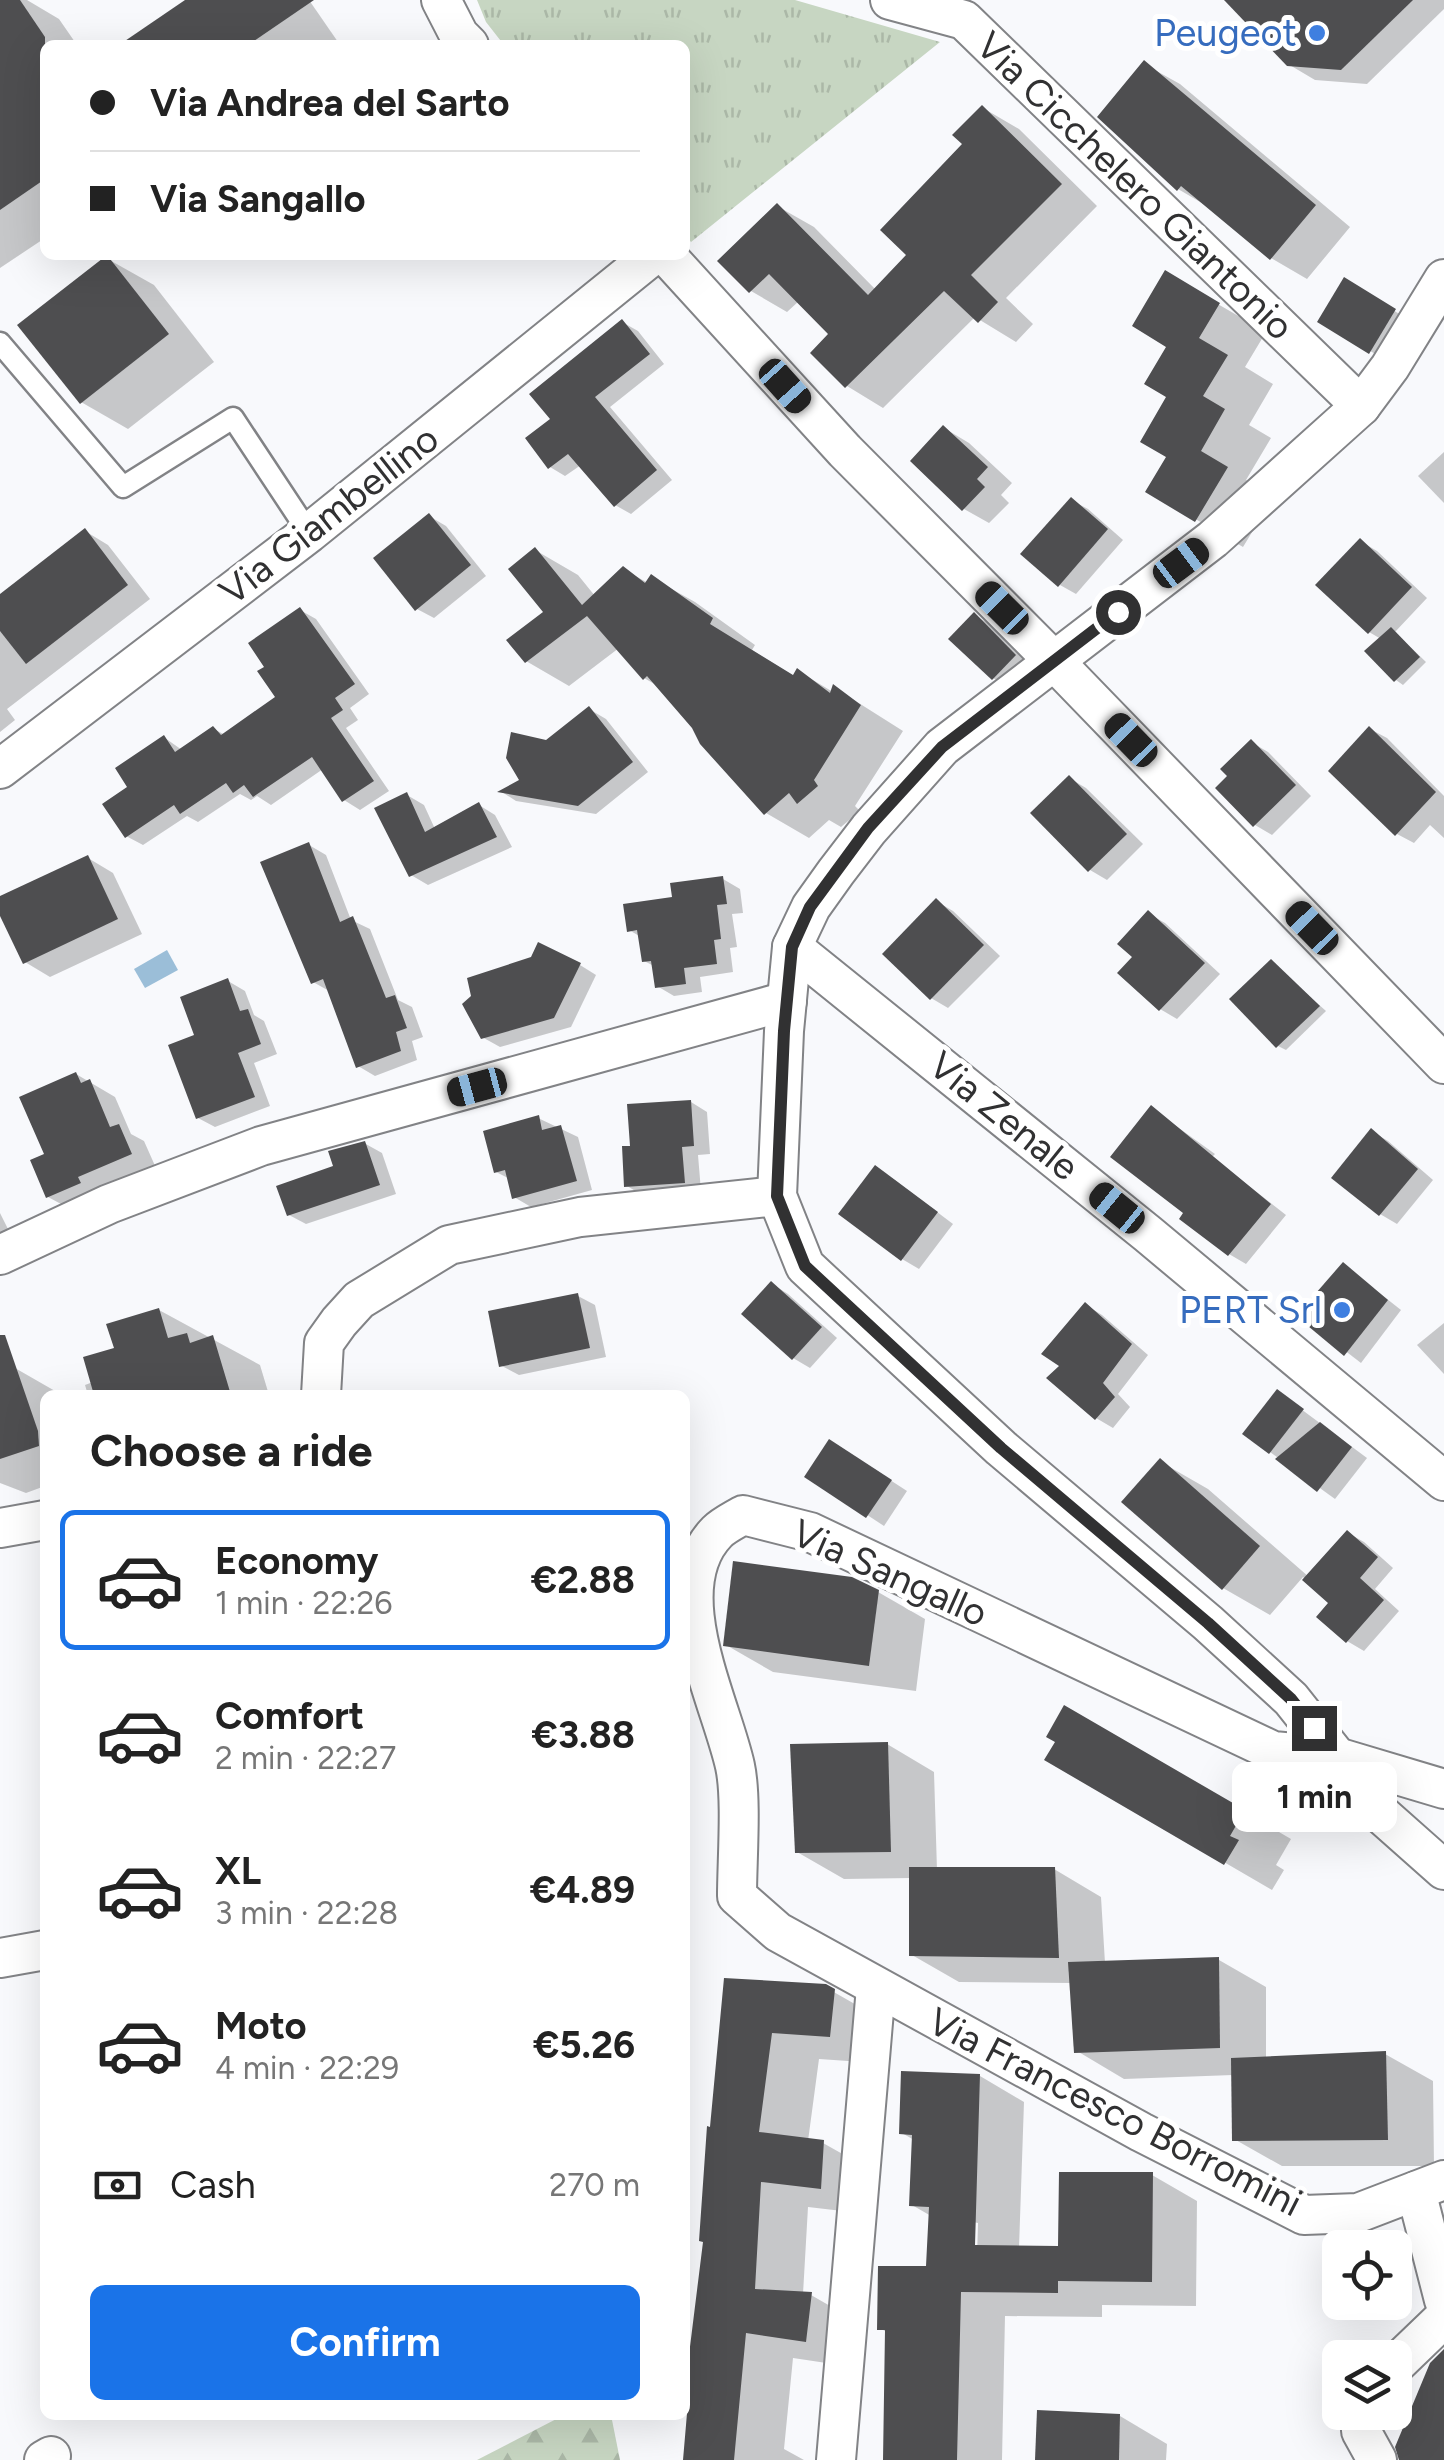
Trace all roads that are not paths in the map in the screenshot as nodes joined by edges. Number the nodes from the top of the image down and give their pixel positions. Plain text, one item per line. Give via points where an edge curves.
1 (440, 0) edge
2 (890, 0) edge
3 (464, 40) edge
4 (647, 260) edge
5 (671, 260) edge
6 (1444, 279) edge
7 (1434, 326) edge
8 (0, 343) edge
9 (1362, 406) junction
10 (309, 534) junction
11 (1054, 660) junction
12 (0, 769) edge
13 (792, 947) junction
14 (786, 1001) junction
15 (1444, 1064) edge
16 (777, 1196) junction
17 (0, 1254) edge
18 (322, 1390) edge
19 (1444, 1481) edge
20 (40, 1521) edge
21 (0, 1528) edge
22 (1337, 1758) junction
23 (1444, 1788) edge
24 (1444, 1870) edge
25 (40, 1951) edge
26 (0, 1958) edge
27 (876, 1987) junction
28 (1430, 2186) edge
29 (1444, 2300) edge
30 (1444, 2318) edge
31 (1412, 2349) edge
32 (1361, 2430) edge
33 (836, 2460) edge
34 (1376, 2460) edge

1 - 3 street
2 - 9 street, Via Cicchelero Giantonio via 964,20
4 - 10 street, Via Giambellino
5 - 11 street via 844,452
6 - 7 street
7 - 9 street
8 - 10 lane via 122,487 232,418
9 - 11 street via 1212,539
10 - 12 street, Via Giambellino
11 - 13 street via 942,747 868,828 810,907
11 - 15 street
13 - 14 street
13 - 19 street, Via Zenale
14 - 16 street
14 - 17 street via 261,1146
16 - 18 street via 580,1217 450,1245 359,1300 338,1322 324,1343
16 - 22 street via 805,1266 1001,1448 1277,1686
20 - 21 street
22 - 23 street
22 - 24 street via 1364,1798
22 - 27 street, Via Sangallo via 1274,1750 810,1532 743,1515 718,1532 700,1560 694,1612 736,1768 738,1896 778,1932
25 - 26 street
27 - 28 street, Via Francesco Borromini via 1304,2216 1358,2212
27 - 33 street
28 - 29 street, Via Francesco Borromini
30 - 31 street
32 - 34 street

